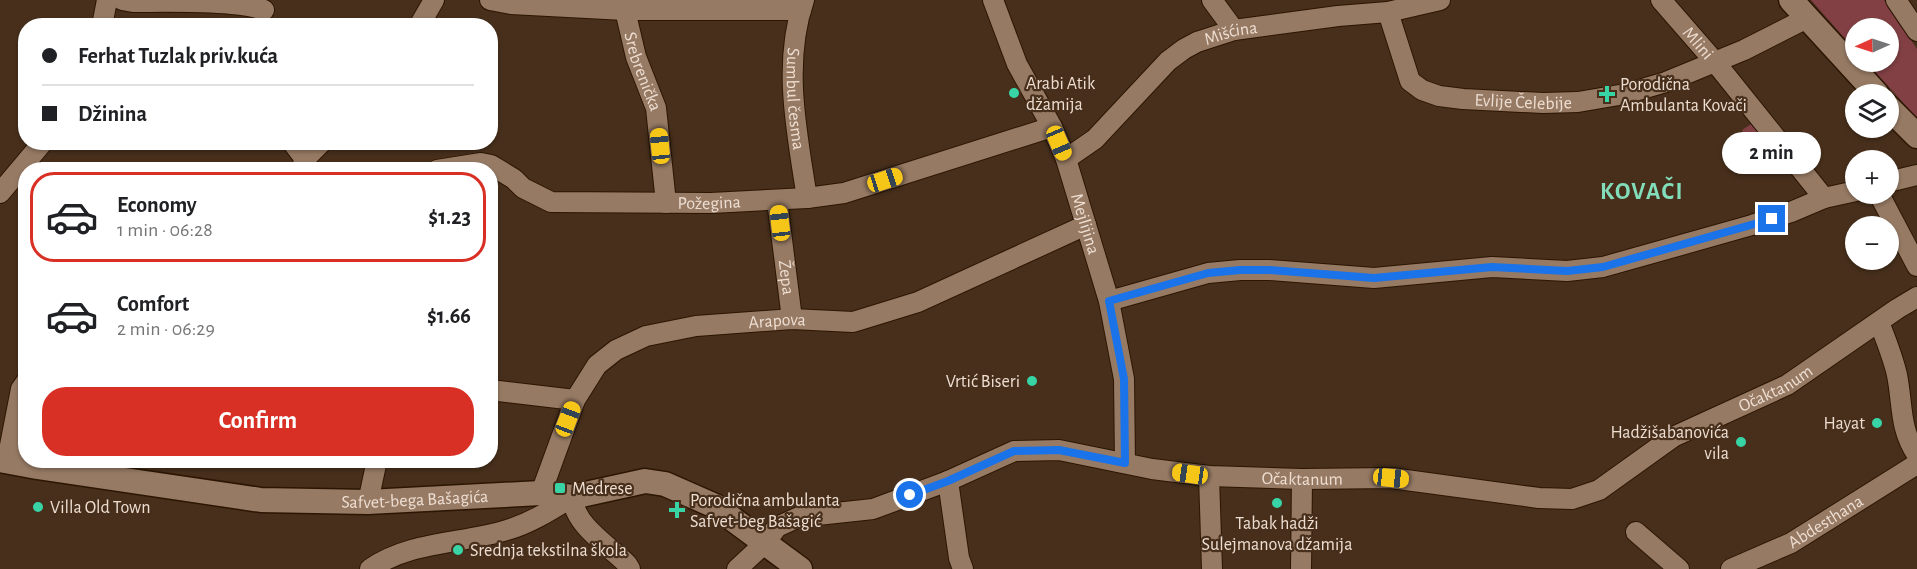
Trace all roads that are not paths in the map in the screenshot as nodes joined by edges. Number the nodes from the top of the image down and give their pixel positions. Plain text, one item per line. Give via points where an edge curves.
1 (107, 0) edge
2 (122, 0) edge
3 (434, 0) edge
4 (489, 0) edge
5 (993, 0) edge
6 (1212, 0) edge
7 (1440, 0) edge
8 (1661, 0) edge
9 (1896, 0) edge
10 (802, 5) edge
11 (264, 9) dead end
12 (1799, 9) edge
13 (625, 10) junction
14 (1388, 12) junction
15 (104, 18) edge
16 (424, 18) edge
17 (1234, 30) junction
18 (1917, 31) edge
19 (1715, 62) junction
20 (1868, 84) edge
21 (1899, 117) edge
22 (1052, 127) junction
23 (1917, 136) edge
24 (36, 150) edge
25 (315, 150) edge
26 (1066, 159) junction
27 (26, 162) edge
28 (305, 162) edge
29 (498, 169) edge
30 (18, 172) edge
31 (1917, 175) edge
32 (1899, 180) edge
33 (0, 193) edge
34 (1845, 193) edge
35 (807, 198) junction
36 (1824, 198) junction
37 (777, 200) junction
38 (666, 204) junction
39 (1884, 204) edge
40 (1086, 225) junction
41 (1917, 267) edge
42 (1917, 297) edge
43 (1109, 301) junction
44 (792, 319) junction
45 (1879, 322) junction
46 (498, 391) edge
47 (576, 400) junction
48 (18, 401) edge
49 (1910, 416) edge
50 (1917, 455) edge
51 (3, 460) edge
52 (18, 463) edge
53 (1125, 463) junction
54 (1917, 464) edge
55 (44, 468) edge
56 (375, 468) edge
57 (1209, 476) junction
58 (1302, 479) junction
59 (948, 481) junction
60 (541, 493) junction
61 (572, 497) junction
62 (368, 502) junction
63 (1636, 532) dead end
64 (765, 543) junction
65 (370, 569) edge
66 (630, 569) edge
67 (737, 569) edge
68 (800, 569) edge
69 (963, 569) edge
70 (1212, 569) edge
71 (1301, 569) edge
72 (1679, 569) edge
73 (1731, 569) edge

1 - 15 street
2 - 11 street via 244,2
3 - 16 street
4 - 13 street
5 - 22 street, Mejlijina via 1017,64
6 - 17 street
7 - 14 street, Mišćina
8 - 19 street, Mlini
9 - 18 street
10 - 13 street
10 - 35 street, Sumbul česma via 793,58 793,100
12 - 19 street, Evlije Čelebije via 1754,45
12 - 20 street
13 - 38 street, Srebrenička via 636,57 656,108
14 - 17 street, Mišćina
14 - 19 street, Evlije Čelebije via 1410,81 1439,96 1578,102 1656,85
17 - 26 street, Mišćina via 1197,42 1168,61 1095,140
19 - 36 street, Mlini
21 - 23 street
22 - 26 street, Mejlijina
22 - 35 street, Požegina via 844,193
24 - 27 street
25 - 28 street
26 - 40 street, Mejlijina
29 - 38 street, Požegina via 550,202
30 - 33 street
31 - 32 street
34 - 36 street
35 - 37 street, Požegina
36 - 43 street via 1752,225 1603,267 1567,271 1492,267 1374,278 1229,271 1208,273
37 - 38 street, Požegina
37 - 44 street, Žepa
39 - 41 street
40 - 43 street, Mejlijina
40 - 44 street, Arapova via 907,305 853,322
42 - 45 street, Očaktanum
43 - 53 street, Mejlijina via 1124,379
44 - 47 street, Arapova via 696,326 646,336 616,350 597,365
45 - 49 street
45 - 58 street, Očaktanum via 1787,385 1673,436 1599,490 1572,499 1391,478
46 - 47 street
47 - 60 street, Arapova
48 - 51 street, Safvet-bega Bašagića
49 - 50 street via 1910,444
51 - 52 street, Safvet-bega Bašagića
53 - 57 street, Očaktanum
53 - 59 street, Očaktanum via 1059,450 1014,451
54 - 73 street, Abdesthana via 1791,543
55 - 62 street, Safvet-bega Bašagića via 261,500
56 - 62 street
57 - 58 street, Očaktanum
57 - 70 street
58 - 71 street
59 - 64 street, Očaktanum via 873,509 799,517 777,527
59 - 69 street
60 - 61 street, Safvet-bega Bašagića
60 - 62 street, Safvet-bega Bašagića
61 - 64 street, Safvet-bega Bašagića via 645,481 665,484 715,506
61 - 65 street via 530,522 505,531 406,552
61 - 66 street via 579,518
63 - 72 street
64 - 67 street, Očaktanum
64 - 68 street, Safvet-bega Bašagića

